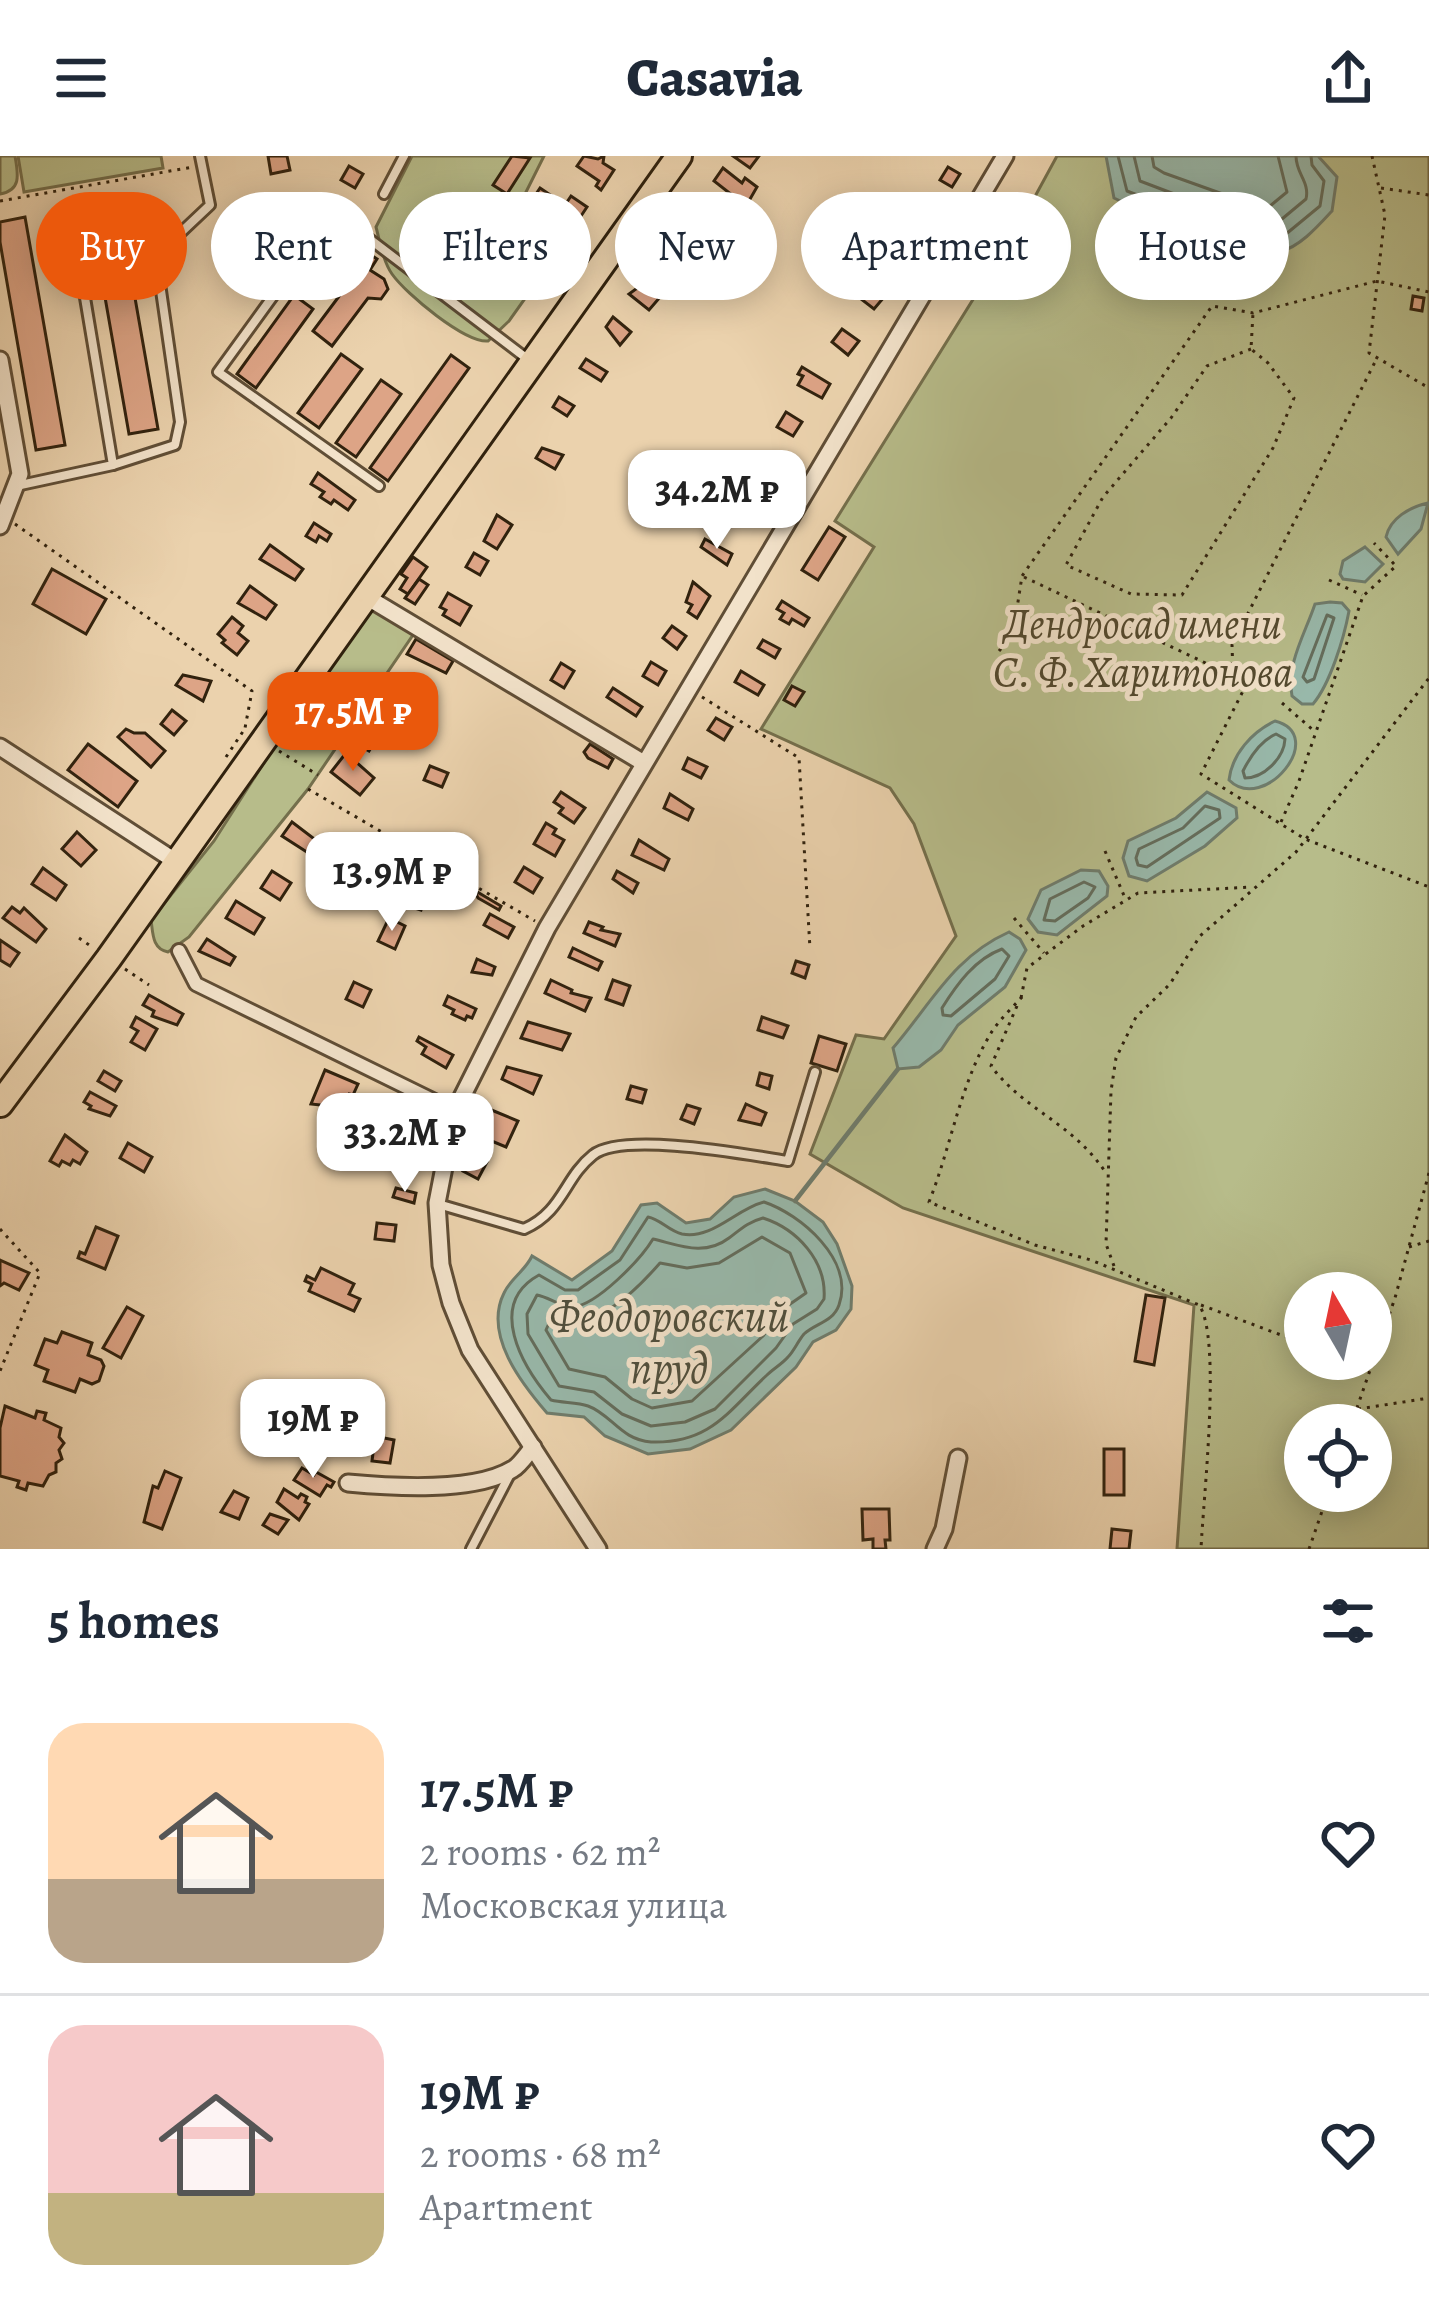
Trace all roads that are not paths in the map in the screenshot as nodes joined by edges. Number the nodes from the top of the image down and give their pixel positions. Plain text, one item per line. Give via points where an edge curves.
1 (404, 156) edge
2 (679, 156) edge
3 (1005, 156) edge
4 (201, 161) edge
5 (384, 194) dead end
6 (85, 300) edge
7 (0, 360) edge
8 (530, 361) junction
9 (113, 465) junction
10 (379, 486) dead end
11 (8, 488) edge
12 (2, 521) edge
13 (365, 596) junction
14 (0, 747) edge
15 (642, 762) junction
16 (175, 861) junction
17 (178, 951) dead end
18 (815, 1072) dead end
19 (0, 1104) edge
20 (455, 1112) junction
21 (436, 1203) junction
22 (532, 1448) junction
23 (958, 1458) dead end
24 (512, 1469) junction
25 (347, 1483) dead end
26 (471, 1549) edge
27 (598, 1549) edge
28 (934, 1549) edge

1 - 5 lane
2 - 8 main road
3 - 15 street
4 - 9 lane via 210,205 156,256 181,422 175,445
6 - 9 lane
7 - 11 street via 20,475
8 - 10 lane via 334,212 218,372
8 - 13 main road
9 - 11 lane
11 - 12 street
13 - 15 street
13 - 16 main road
14 - 16 street
15 - 20 street
16 - 19 main road
17 - 20 street via 196,984
18 - 21 lane via 788,1161 615,1146 593,1155 545,1220 524,1229
20 - 21 street
21 - 22 street via 451,1303 470,1350
22 - 24 street
22 - 27 street
23 - 28 street
24 - 25 street via 404,1489
24 - 26 lane

